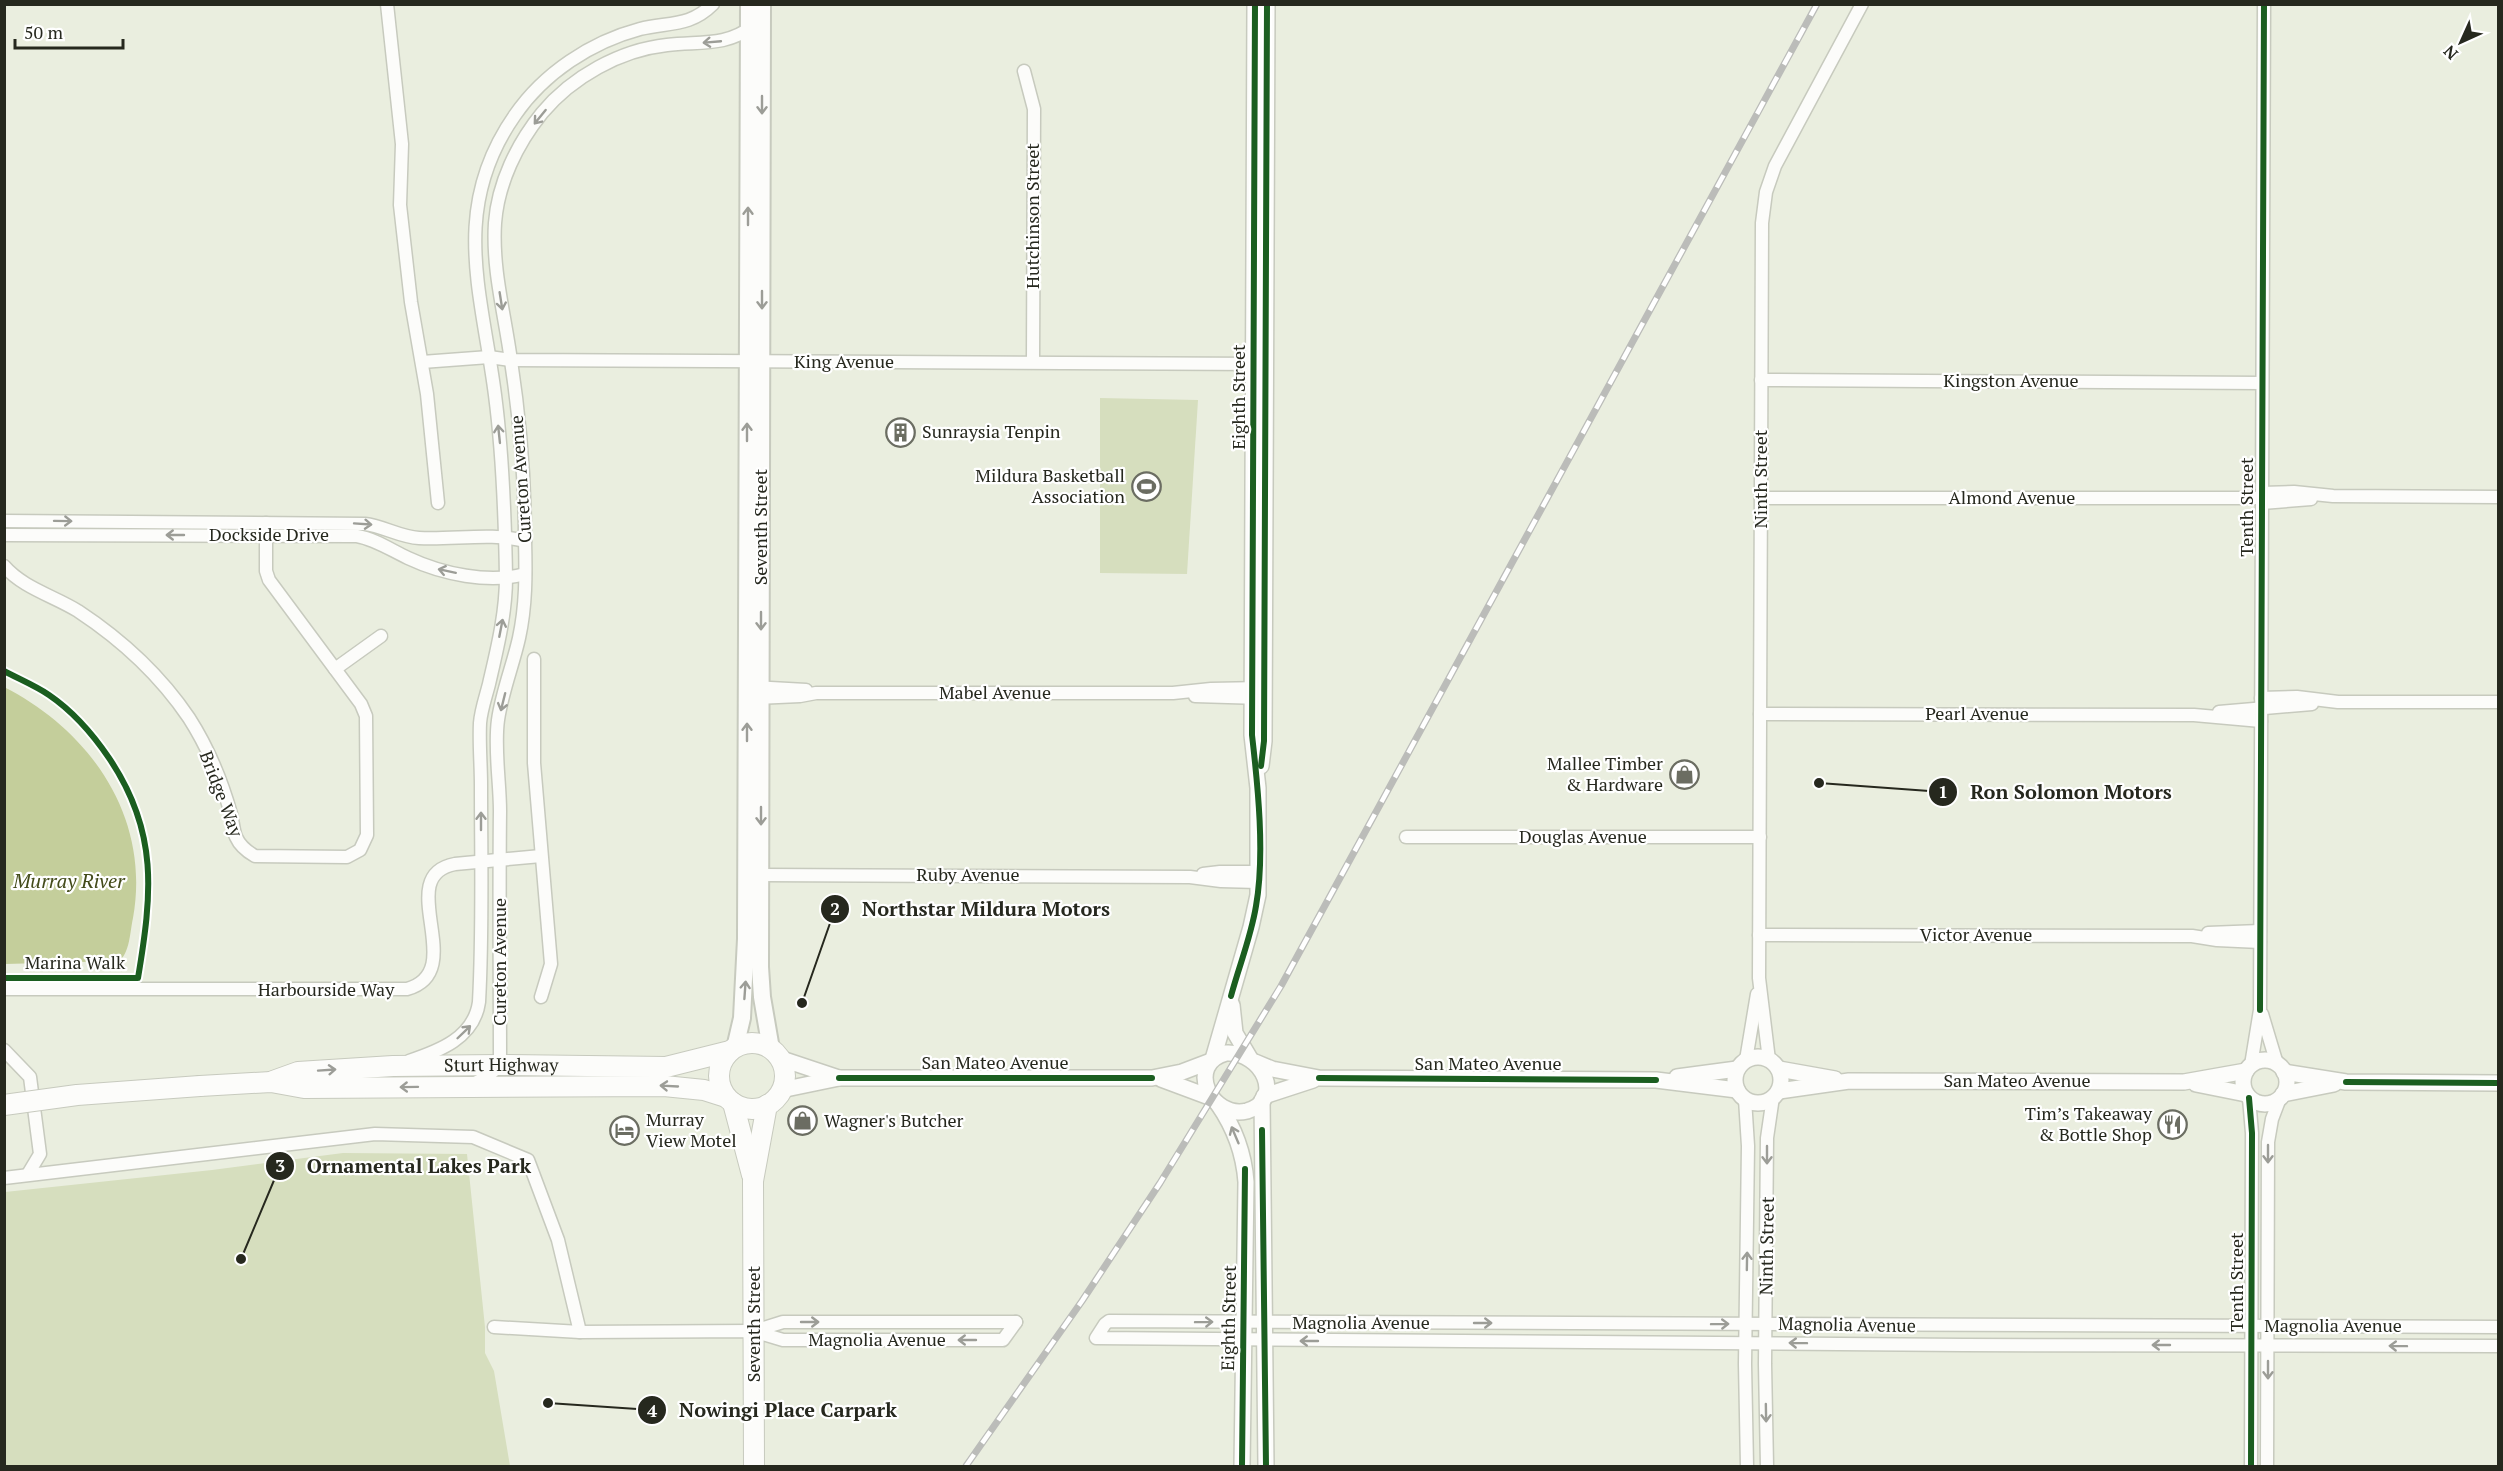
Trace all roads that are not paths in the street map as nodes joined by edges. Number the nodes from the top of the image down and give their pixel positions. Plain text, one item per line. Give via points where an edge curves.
1 (387, 4) edge
2 (713, 4) edge
3 (748, 4) edge
4 (1255, 4) edge
5 (1267, 4) edge
6 (1862, 4) edge
7 (2264, 4) edge
8 (763, 10) edge
9 (749, 29) junction
10 (1024, 72) dead end
11 (489, 357) junction
12 (511, 360) junction
13 (755, 361) junction
14 (422, 362) junction
15 (1033, 362) junction
16 (1260, 364) junction
17 (1761, 380) junction
18 (2262, 382) junction
19 (2499, 497) edge
20 (1761, 498) junction
21 (2262, 498) junction
22 (438, 503) dead end
23 (4, 521) edge
24 (266, 529) junction
25 (4, 534) edge
26 (504, 536) junction
27 (525, 541) junction
28 (4, 566) edge
29 (525, 574) junction
30 (506, 579) junction
31 (381, 636) dead end
32 (534, 658) dead end
33 (335, 669) junction
34 (754, 693) junction
35 (1258, 693) junction
36 (2261, 702) junction
37 (2499, 702) edge
38 (1760, 714) junction
39 (2194, 715) junction
40 (2261, 721) junction
41 (1406, 837) dead end
42 (1760, 837) junction
43 (541, 856) junction
44 (500, 859) junction
45 (481, 862) junction
46 (754, 875) junction
47 (1258, 877) junction
48 (1760, 935) junction
49 (2260, 937) junction
50 (1759, 978) junction
51 (4, 989) edge
52 (1232, 996) junction
53 (541, 998) dead end
54 (2260, 1010) junction
55 (4, 1050) edge
56 (732, 1050) junction
57 (775, 1053) junction
58 (1212, 1060) junction
59 (1253, 1061) junction
60 (1742, 1064) junction
61 (1774, 1064) junction
62 (500, 1065) junction
63 (393, 1066) junction
64 (2248, 1068) junction
65 (2280, 1068) junction
66 (839, 1078) junction
67 (1152, 1078) junction
68 (1318, 1078) junction
69 (1656, 1080) junction
70 (1850, 1081) junction
71 (270, 1082) junction
72 (2184, 1082) junction
73 (2346, 1082) junction
74 (2499, 1083) edge
75 (468, 1086) junction
76 (782, 1090) junction
77 (1776, 1094) junction
78 (1741, 1095) junction
79 (2248, 1096) junction
80 (2282, 1096) junction
81 (1263, 1098) junction
82 (729, 1100) junction
83 (1215, 1101) junction
84 (4, 1105) edge
85 (767, 1105) junction
86 (28, 1174) junction
87 (4, 1178) edge
88 (753, 1181) junction
89 (1246, 1206) junction
90 (1264, 1206) junction
91 (911, 1322) junction
92 (1133, 1322) junction
93 (1179, 1322) junction
94 (1243, 1322) junction
95 (1263, 1322) junction
96 (1331, 1323) junction
97 (1373, 1323) junction
98 (1418, 1323) junction
99 (1461, 1323) junction
100 (1505, 1323) junction
101 (1550, 1324) junction
102 (1592, 1324) junction
103 (1638, 1324) junction
104 (1683, 1324) junction
105 (1746, 1324) junction
106 (1766, 1324) junction
107 (1832, 1324) junction
108 (1875, 1325) junction
109 (1919, 1325) junction
110 (1964, 1326) junction
111 (2007, 1326) junction
112 (2050, 1326) junction
113 (2097, 1326) junction
114 (2137, 1326) junction
115 (2184, 1326) junction
116 (2252, 1326) junction
117 (2268, 1326) junction
118 (2334, 1326) junction
119 (2377, 1326) junction
120 (2422, 1326) junction
121 (494, 1327) dead end
122 (2466, 1327) junction
123 (2499, 1327) edge
124 (753, 1331) junction
125 (580, 1332) junction
126 (911, 1340) junction
127 (1133, 1340) junction
128 (1178, 1340) junction
129 (1243, 1341) junction
130 (1263, 1341) junction
131 (1331, 1341) junction
132 (1373, 1341) junction
133 (1418, 1341) junction
134 (1460, 1341) junction
135 (1505, 1342) junction
136 (1549, 1342) junction
137 (1592, 1342) junction
138 (1639, 1342) junction
139 (1683, 1342) junction
140 (1765, 1342) junction
141 (1746, 1343) junction
142 (1832, 1344) junction
143 (1875, 1344) junction
144 (1918, 1345) junction
145 (1963, 1345) junction
146 (2007, 1345) junction
147 (2050, 1345) junction
148 (2184, 1345) junction
149 (2268, 1345) junction
150 (2334, 1345) junction
151 (2097, 1346) junction
152 (2138, 1346) junction
153 (2252, 1346) junction
154 (2377, 1346) junction
155 (2422, 1346) junction
156 (2465, 1346) junction
157 (2499, 1346) edge
158 (754, 1467) edge
159 (1242, 1467) edge
160 (1266, 1467) edge
161 (1747, 1467) edge
162 (1767, 1467) edge
163 (2251, 1467) edge
164 (2267, 1467) edge

1 - 14 street via 402,144 400,205
2 - 11 street, Cureton Avenue via 692,20 625,33 580,55 544,82 515,114 491,158 474,231 476,283
3 - 9 main road, Seventh Street
4 - 16 street, Eighth Street
5 - 16 street, Eighth Street
6 - 17 street, Ninth Street via 1774,166 1766,192 1762,223
7 - 18 street, Tenth Street
8 - 9 street, Cureton Avenue
8 -> 13 main road, Seventh Street
9 -> 12 street, Cureton Avenue via 720,42 666,45 626,55 578,80 556,98 531,128 509,168 495,222 496,271
13 -> 9 main road, Seventh Street
10 - 15 street, Hutchinson Street via 1034,109
11 - 12 street, King Avenue
11 - 14 street, King Avenue
26 -> 11 street, Cureton Avenue via 502,454
12 - 13 street, King Avenue
12 - 27 street, Cureton Avenue via 524,479
13 - 15 street, King Avenue
13 - 34 main road, Seventh Street
14 - 22 street
15 - 16 street, King Avenue
16 - 35 street, Eighth Street
17 - 18 street, Kingston Avenue
17 - 20 street, Ninth Street
18 - 21 street, Tenth Street
19 - 21 street, Almond Avenue via 2333,496 2294,492
20 - 21 street, Almond Avenue
20 - 38 street, Ninth Street
21 - 36 street, Tenth Street
23 -> 24 street, Dockside Drive
24 -> 25 street, Dockside Drive
24 -> 26 street, Dockside Drive via 364,524 416,538
30 -> 24 street, Dockside Drive via 426,566 361,537
24 - 33 street, Bridge Way via 269,580
26 - 27 street, Dockside Drive
26 - 30 street, Cureton Avenue
27 - 29 street, Cureton Avenue
28 - 33 street, Bridge Way via 14,577 77,610 157,675 190,719 212,764 236,837 244,850 255,856 347,857 365,843 366,716
29 - 30 street, Dockside Drive
29 -> 44 street, Cureton Avenue via 521,626 498,721
45 -> 30 street, Cureton Avenue via 480,721 502,622
31 - 33 street
32 - 43 street via 534,763
34 - 35 street, Mabel Avenue via 801,689 816,693 1173,693 1213,698
34 - 46 main road, Seventh Street
35 - 47 street, Eighth Street via 1264,741 1258,788
36 - 37 street, Pearl Avenue
36 - 39 street, Pearl Avenue
36 - 40 street, Tenth Street
38 - 39 street, Pearl Avenue
38 - 42 street, Ninth Street
39 - 40 street, Pearl Avenue
40 - 49 street, Tenth Street
41 - 42 street, Douglas Avenue
42 - 48 street, Ninth Street
43 - 44 street, Harbourside Way
43 - 53 street via 551,964
44 - 45 street, Harbourside Way
44 - 62 street, Cureton Avenue
45 - 51 street, Harbourside Way via 448,866 432,877 428,893 432,968 424,982 407,989
63 -> 45 street, Cureton Avenue via 451,1043 476,1016
46 - 47 street, Ruby Avenue via 1190,876 1220,872
56 -> 46 main road, Seventh Street via 742,1018
46 - 57 main road, Seventh Street via 760,974
47 - 52 street, Eighth Street via 1256,910
48 - 49 street, Victor Avenue via 2192,936 2217,940
48 - 50 street, Ninth Street
49 - 54 street, Tenth Street
50 - 60 street, Ninth Street
50 - 61 street, Ninth Street
52 - 58 street, Eighth Street
52 - 59 street, Eighth Street via 1235,1033
54 - 64 street, Tenth Street
54 - 65 street, Tenth Street
55 - 86 street via 30,1077 40,1154
56 - 57 highway via 755,1043
56 - 62 highway, Sturt Highway via 666,1067
56 - 82 highway via 722,1062 719,1076
57 - 66 street, San Mateo Avenue
57 - 76 highway via 785,1079
58 - 59 street via 1229,1053
58 - 67 street, San Mateo Avenue
58 - 83 street via 1205,1078
59 - 68 street, San Mateo Avenue
59 - 81 street via 1264,1074
60 - 61 street via 1762,1057
60 - 69 street, San Mateo Avenue
60 - 78 street via 1735,1076
61 - 70 street, San Mateo Avenue
61 - 77 street via 1781,1076
62 - 63 highway, Sturt Highway
62 - 75 street
71 -> 63 highway, Sturt Highway via 297,1072
64 - 65 street via 2264,1060
64 - 72 street, San Mateo Avenue
64 - 79 street via 2243,1083
65 - 73 street
65 - 80 street via 2286,1087
66 - 67 street, San Mateo Avenue
66 - 76 street, San Mateo Avenue
67 - 83 street, San Mateo Avenue via 1188,1087
68 - 69 street, San Mateo Avenue
68 - 81 street, San Mateo Avenue
69 - 78 street, San Mateo Avenue
70 - 72 street, San Mateo Avenue
70 - 77 street, San Mateo Avenue
75 -> 71 highway, Sturt Highway via 304,1088
71 - 84 highway, Sturt Highway, bridge via 77,1095
72 - 79 street, San Mateo Avenue
73 - 74 street
73 - 80 street
82 -> 75 highway, Sturt Highway via 698,1089 663,1086
76 - 85 highway
77 - 78 street via 1760,1103
77 -> 106 street, Ninth Street via 1767,1138
105 -> 78 street, Ninth Street via 1748,1146
79 - 80 street via 2268,1104
79 - 116 street, Tenth Street via 2252,1134
80 -> 117 street, Tenth Street via 2268,1142
81 - 83 street via 1252,1109 1240,1112 1228,1110
81 - 90 street, Eighth Street
82 - 85 highway via 754,1108
82 - 88 highway, Seventh Street
89 -> 83 street, Eighth Street via 1243,1157 1229,1122
85 - 88 highway, Seventh Street
86 - 87 street
86 - 125 street via 375,1134 473,1137 528,1160 558,1240
88 - 124 highway, Seventh Street
89 - 90 street
89 - 94 street, Eighth Street
90 - 95 street, Eighth Street
124 -> 91 street, Magnolia Avenue via 783,1322
91 - 126 street
91 -> 126 street, Magnolia Avenue via 1016,1322 1003,1340
92 - 93 street, Magnolia Avenue
92 - 127 street
92 - 127 street, Magnolia Avenue via 1107,1322 1096,1339
93 -> 94 street, Magnolia Avenue
93 - 128 street
94 - 95 street, Magnolia Avenue
94 - 129 street, Eighth Street
95 - 96 street, Magnolia Avenue
95 - 130 street, Eighth Street
96 - 97 street, Magnolia Avenue
96 - 131 street
97 - 98 street, Magnolia Avenue
97 - 132 street
98 - 99 street, Magnolia Avenue
98 - 133 street
99 -> 100 street, Magnolia Avenue
99 - 134 street
100 - 101 street, Magnolia Avenue
100 - 135 street
101 - 102 street, Magnolia Avenue
101 - 136 street
102 - 103 street, Magnolia Avenue
102 - 137 street
103 - 104 street, Magnolia Avenue
103 - 138 street
104 -> 105 street, Magnolia Avenue
104 - 139 street
105 - 106 street, Magnolia Avenue
105 - 141 street, Ninth Street
106 - 107 street, Magnolia Avenue
106 - 140 street, Ninth Street
107 - 108 street, Magnolia Avenue
107 - 142 street
108 - 109 street, Magnolia Avenue
108 - 143 street
109 - 110 street, Magnolia Avenue
109 - 144 street
110 - 111 street, Magnolia Avenue
110 - 145 street
111 - 112 street, Magnolia Avenue
111 - 146 street
112 - 113 street, Magnolia Avenue
112 - 147 street
113 - 114 street, Magnolia Avenue
113 - 151 street
114 - 115 street, Magnolia Avenue
114 - 152 street
115 - 116 street, Magnolia Avenue
115 - 148 street
116 - 117 street, Magnolia Avenue
116 - 153 street, Tenth Street
117 - 118 street, Magnolia Avenue
117 - 149 street, Tenth Street
118 - 119 street, Magnolia Avenue
118 - 150 street
119 - 120 street, Magnolia Avenue
119 - 154 street
120 - 122 street, Magnolia Avenue
120 - 155 street
121 - 125 street, Magnolia Avenue
122 - 123 street, Magnolia Avenue
122 - 156 street
124 - 125 street, Magnolia Avenue
124 - 126 street, Magnolia Avenue via 783,1340
124 - 158 highway, Seventh Street
127 - 128 street, Magnolia Avenue
128 - 129 street, Magnolia Avenue
129 - 130 street, Magnolia Avenue
129 - 159 street, Eighth Street
131 -> 130 street, Magnolia Avenue
130 - 160 street, Eighth Street
131 - 132 street, Magnolia Avenue
132 - 133 street, Magnolia Avenue
133 - 134 street, Magnolia Avenue
134 - 135 street, Magnolia Avenue
135 - 136 street, Magnolia Avenue
136 - 137 street, Magnolia Avenue
137 - 138 street, Magnolia Avenue
138 - 139 street, Magnolia Avenue
139 - 141 street, Magnolia Avenue
140 - 141 street, Magnolia Avenue
142 -> 140 street, Magnolia Avenue
140 -> 162 street, Ninth Street
141 - 161 street, Ninth Street
142 - 143 street, Magnolia Avenue
143 - 144 street, Magnolia Avenue
144 - 145 street, Magnolia Avenue
145 - 146 street, Magnolia Avenue
146 - 147 street, Magnolia Avenue
147 - 151 street, Magnolia Avenue
148 -> 152 street, Magnolia Avenue
148 - 153 street, Magnolia Avenue
149 - 150 street, Magnolia Avenue
149 - 153 street, Magnolia Avenue
149 -> 164 street, Tenth Street
150 - 154 street, Magnolia Avenue
151 - 152 street, Magnolia Avenue
153 - 163 street, Tenth Street
155 -> 154 street, Magnolia Avenue
155 - 156 street, Magnolia Avenue
156 - 157 street, Magnolia Avenue

